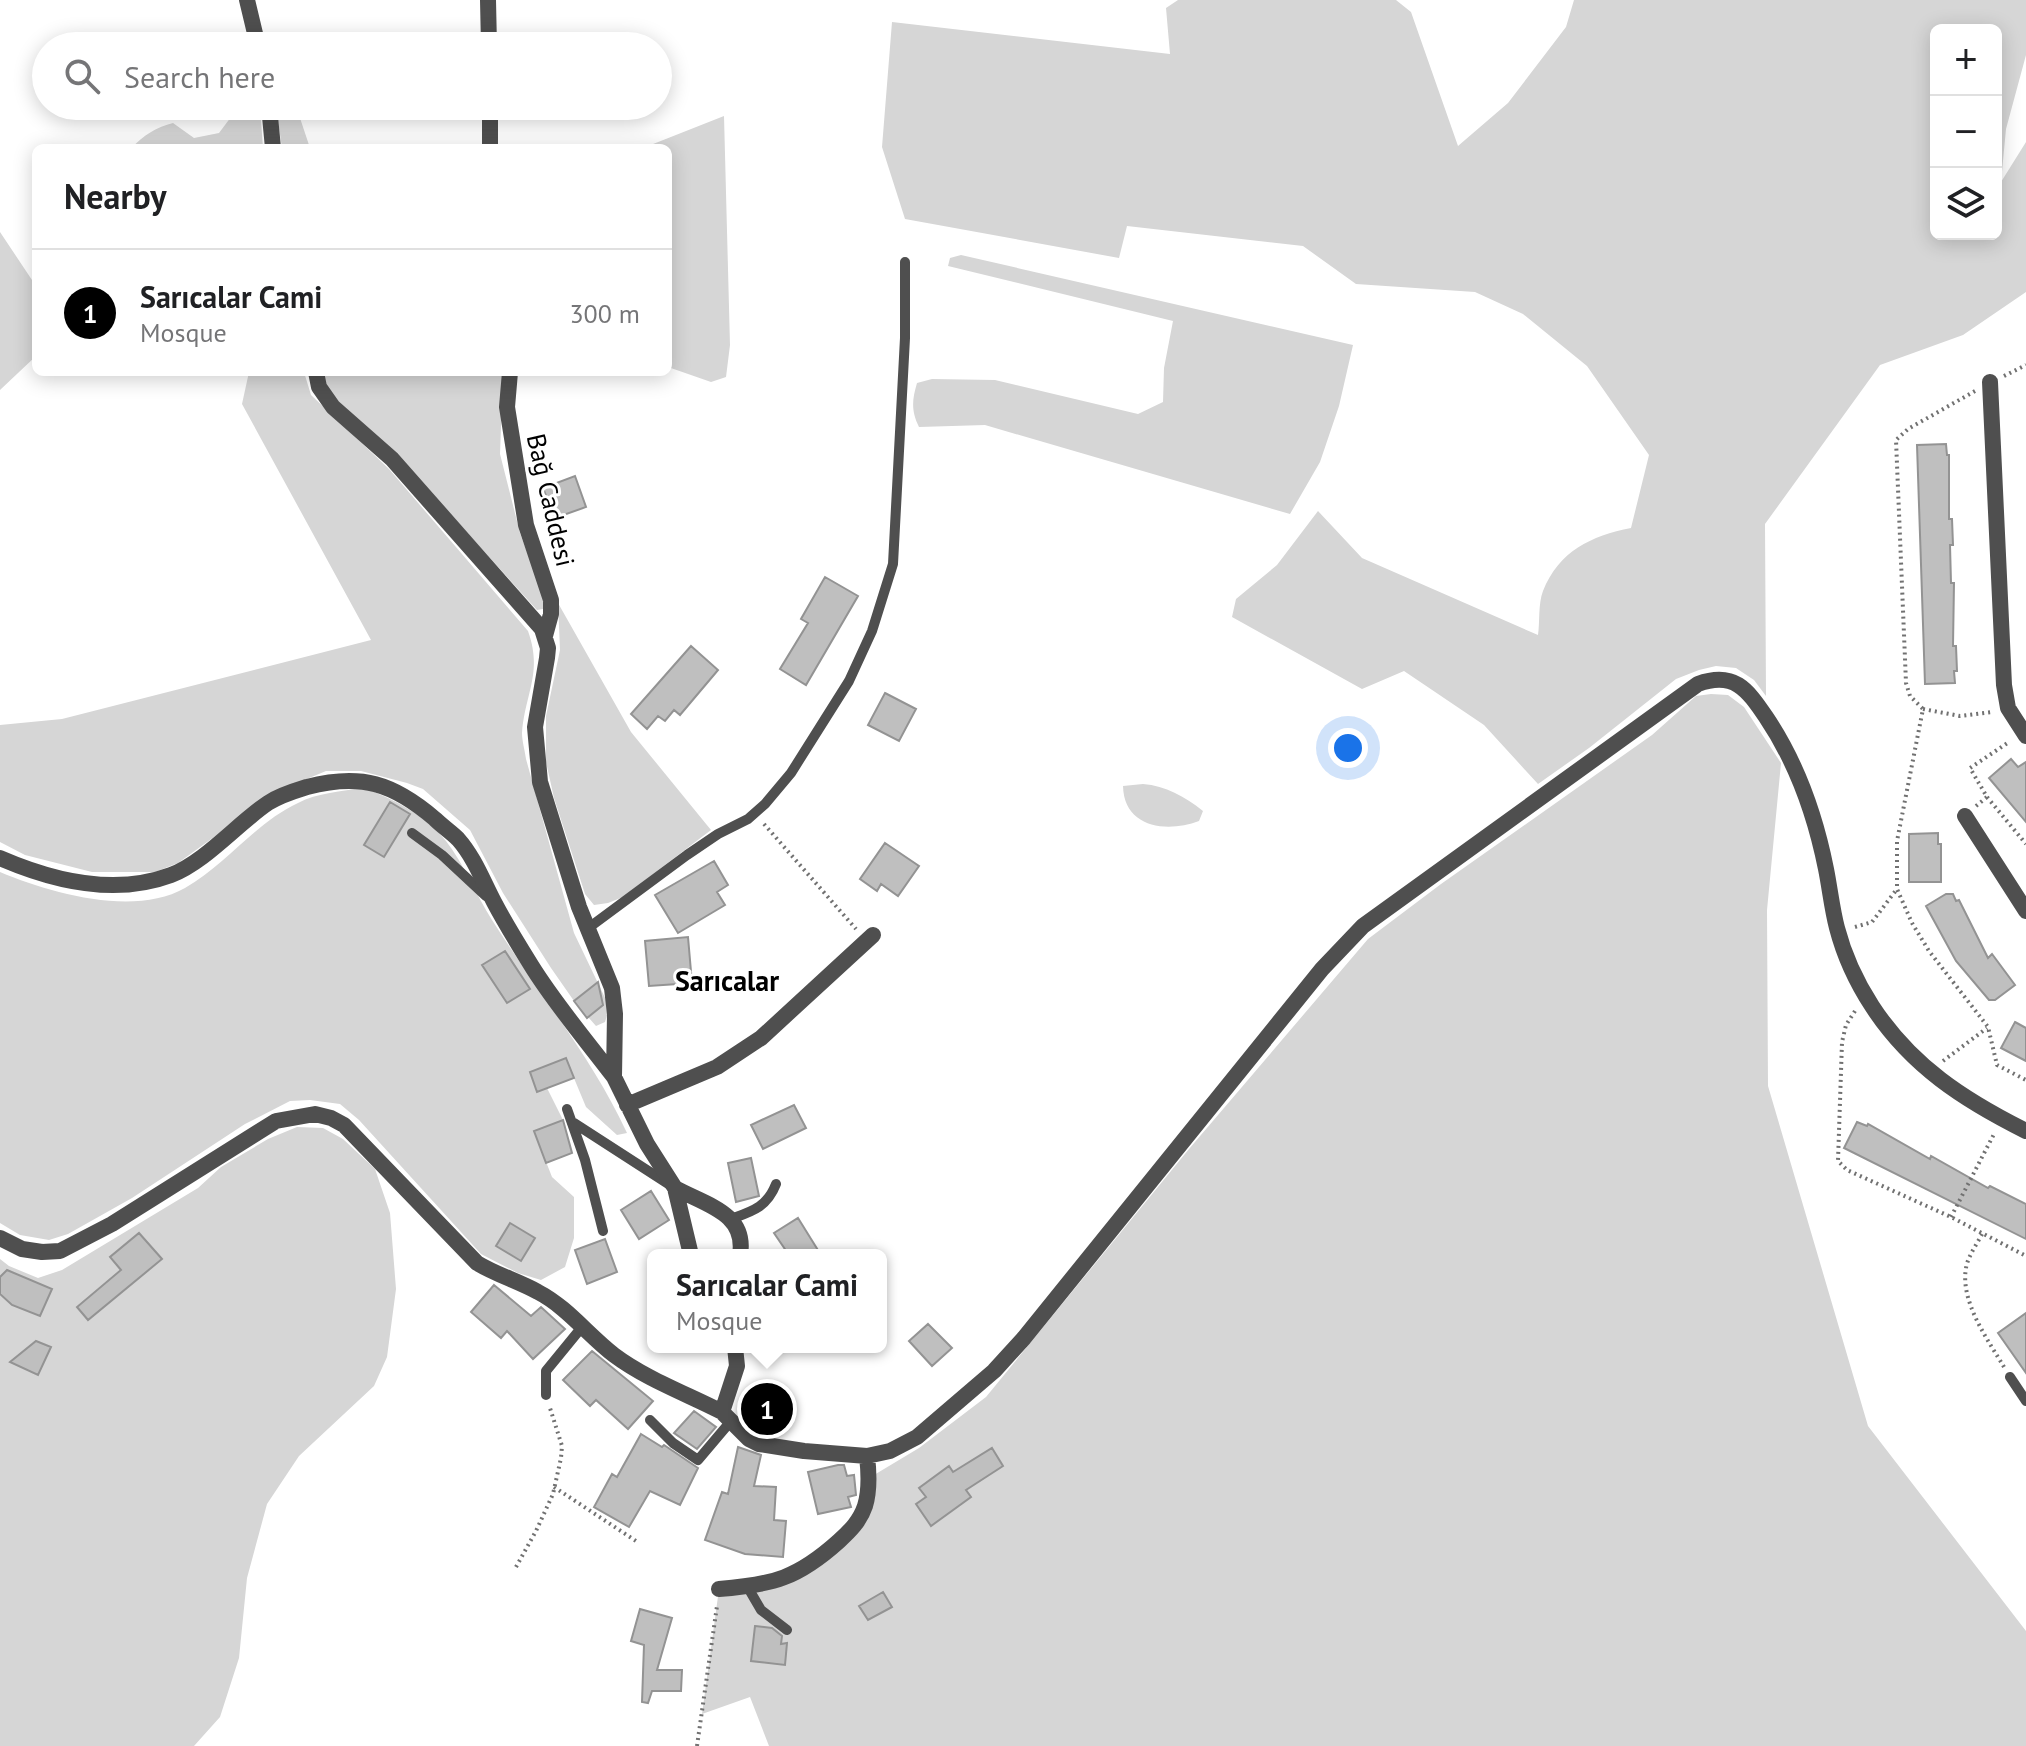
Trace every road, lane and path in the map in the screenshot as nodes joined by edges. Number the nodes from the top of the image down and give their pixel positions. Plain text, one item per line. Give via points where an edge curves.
1 (247, 0) edge
2 (488, 0) edge
3 (255, 32) edge
4 (489, 32) edge
5 (270, 120) edge
6 (490, 120) edge
7 (273, 144) edge
8 (490, 144) edge
9 (905, 262) dead end
10 (2026, 365) edge
11 (317, 376) edge
12 (510, 376) edge
13 (1990, 382) junction
14 (545, 636) junction
15 (2008, 708) junction
16 (1923, 709) junction
17 (2025, 734) edge
18 (1987, 797) junction
19 (755, 813) junction
20 (1965, 816) joint
21 (412, 833) dead end
22 (2026, 844) edge
23 (0, 858) edge
24 (1897, 889) junction
25 (496, 906) junction
26 (2026, 911) edge
27 (587, 929) junction
28 (1837, 929) junction
29 (870, 938) joint
30 (1866, 996) junction
31 (1988, 1027) junction
32 (1929, 1072) junction
33 (614, 1077) junction
34 (2026, 1080) edge
35 (627, 1105) junction
36 (567, 1109) dead end
37 (2001, 1119) junction
38 (574, 1123) junction
39 (2026, 1131) edge
40 (776, 1184) dead end
41 (675, 1188) junction
42 (1951, 1217) junction
43 (731, 1219) junction
44 (603, 1231) dead end
45 (1982, 1234) junction
46 (0, 1238) edge
47 (690, 1249) edge
48 (740, 1249) edge
49 (2026, 1256) edge
50 (582, 1327) junction
51 (736, 1353) edge
52 (2010, 1377) joint
53 (546, 1395) joint
54 (2026, 1401) edge
55 (727, 1416) junction
56 (650, 1420) dead end
57 (867, 1456) junction
58 (554, 1487) junction
59 (636, 1541) dead end
60 (516, 1567) dead end
61 (747, 1586) junction
62 (719, 1589) joint
63 (787, 1630) dead end
64 (697, 1746) edge

1 - 3 street
2 - 4 street
5 - 7 street
6 - 8 street
9 - 19 lane via 896,534 886,594 849,681 791,773
10 - 13 path
11 - 14 street via 333,407 392,459
12 - 14 street, Bağ Caddesi via 507,407 526,525 551,600
13 - 15 street
13 - 16 path via 1896,440 1906,683
14 - 27 street, Bağ Caddesi via 546,670 535,727 537,767
15 - 16 path via 1960,716
15 - 17 street
16 - 24 path via 1897,841
17 - 18 path via 1970,768
18 - 20 path
18 - 22 path
19 - 27 lane
19 - 29 path
20 - 26 street
21 - 25 lane
23 - 25 street via 107,886 151,881 189,865 271,801 343,780 370,782 417,804 458,839
24 - 28 path via 1868,925
24 - 31 path via 1929,951
25 - 33 street via 533,968
27 - 33 street, Bağ Caddesi via 615,1000
28 - 30 street
28 - 57 street via 1816,830 1787,747 1745,688 1721,679 1698,684 1363,926 1322,969 994,1371 917,1437
29 - 35 street via 761,1038 717,1067
30 - 32 street
30 - 42 path via 1846,1025 1842,1042 1838,1161 1847,1170
31 - 32 path
31 - 34 path via 1997,1065
32 - 37 street
33 - 35 street
35 - 41 street
36 - 38 lane
37 - 39 street
37 - 42 path
38 - 41 lane
38 - 44 lane
40 - 43 lane via 763,1206
41 - 43 street
41 - 47 street
42 - 45 path
43 - 48 street via 741,1231
45 - 49 path
45 - 52 path via 1966,1269 1966,1285 1985,1336
46 - 50 street via 22,1249 60,1251 276,1121 315,1114 344,1125 477,1263 538,1291
50 - 53 lane via 546,1371
50 - 55 street via 635,1369
51 - 55 street
52 - 54 lane
53 - 58 path via 562,1446
55 - 56 lane via 698,1460
55 - 57 street via 759,1444
57 - 61 street via 865,1505 853,1527 804,1569 782,1580
58 - 59 path
58 - 60 path
61 - 62 street
61 - 63 lane via 761,1610
62 - 64 path

